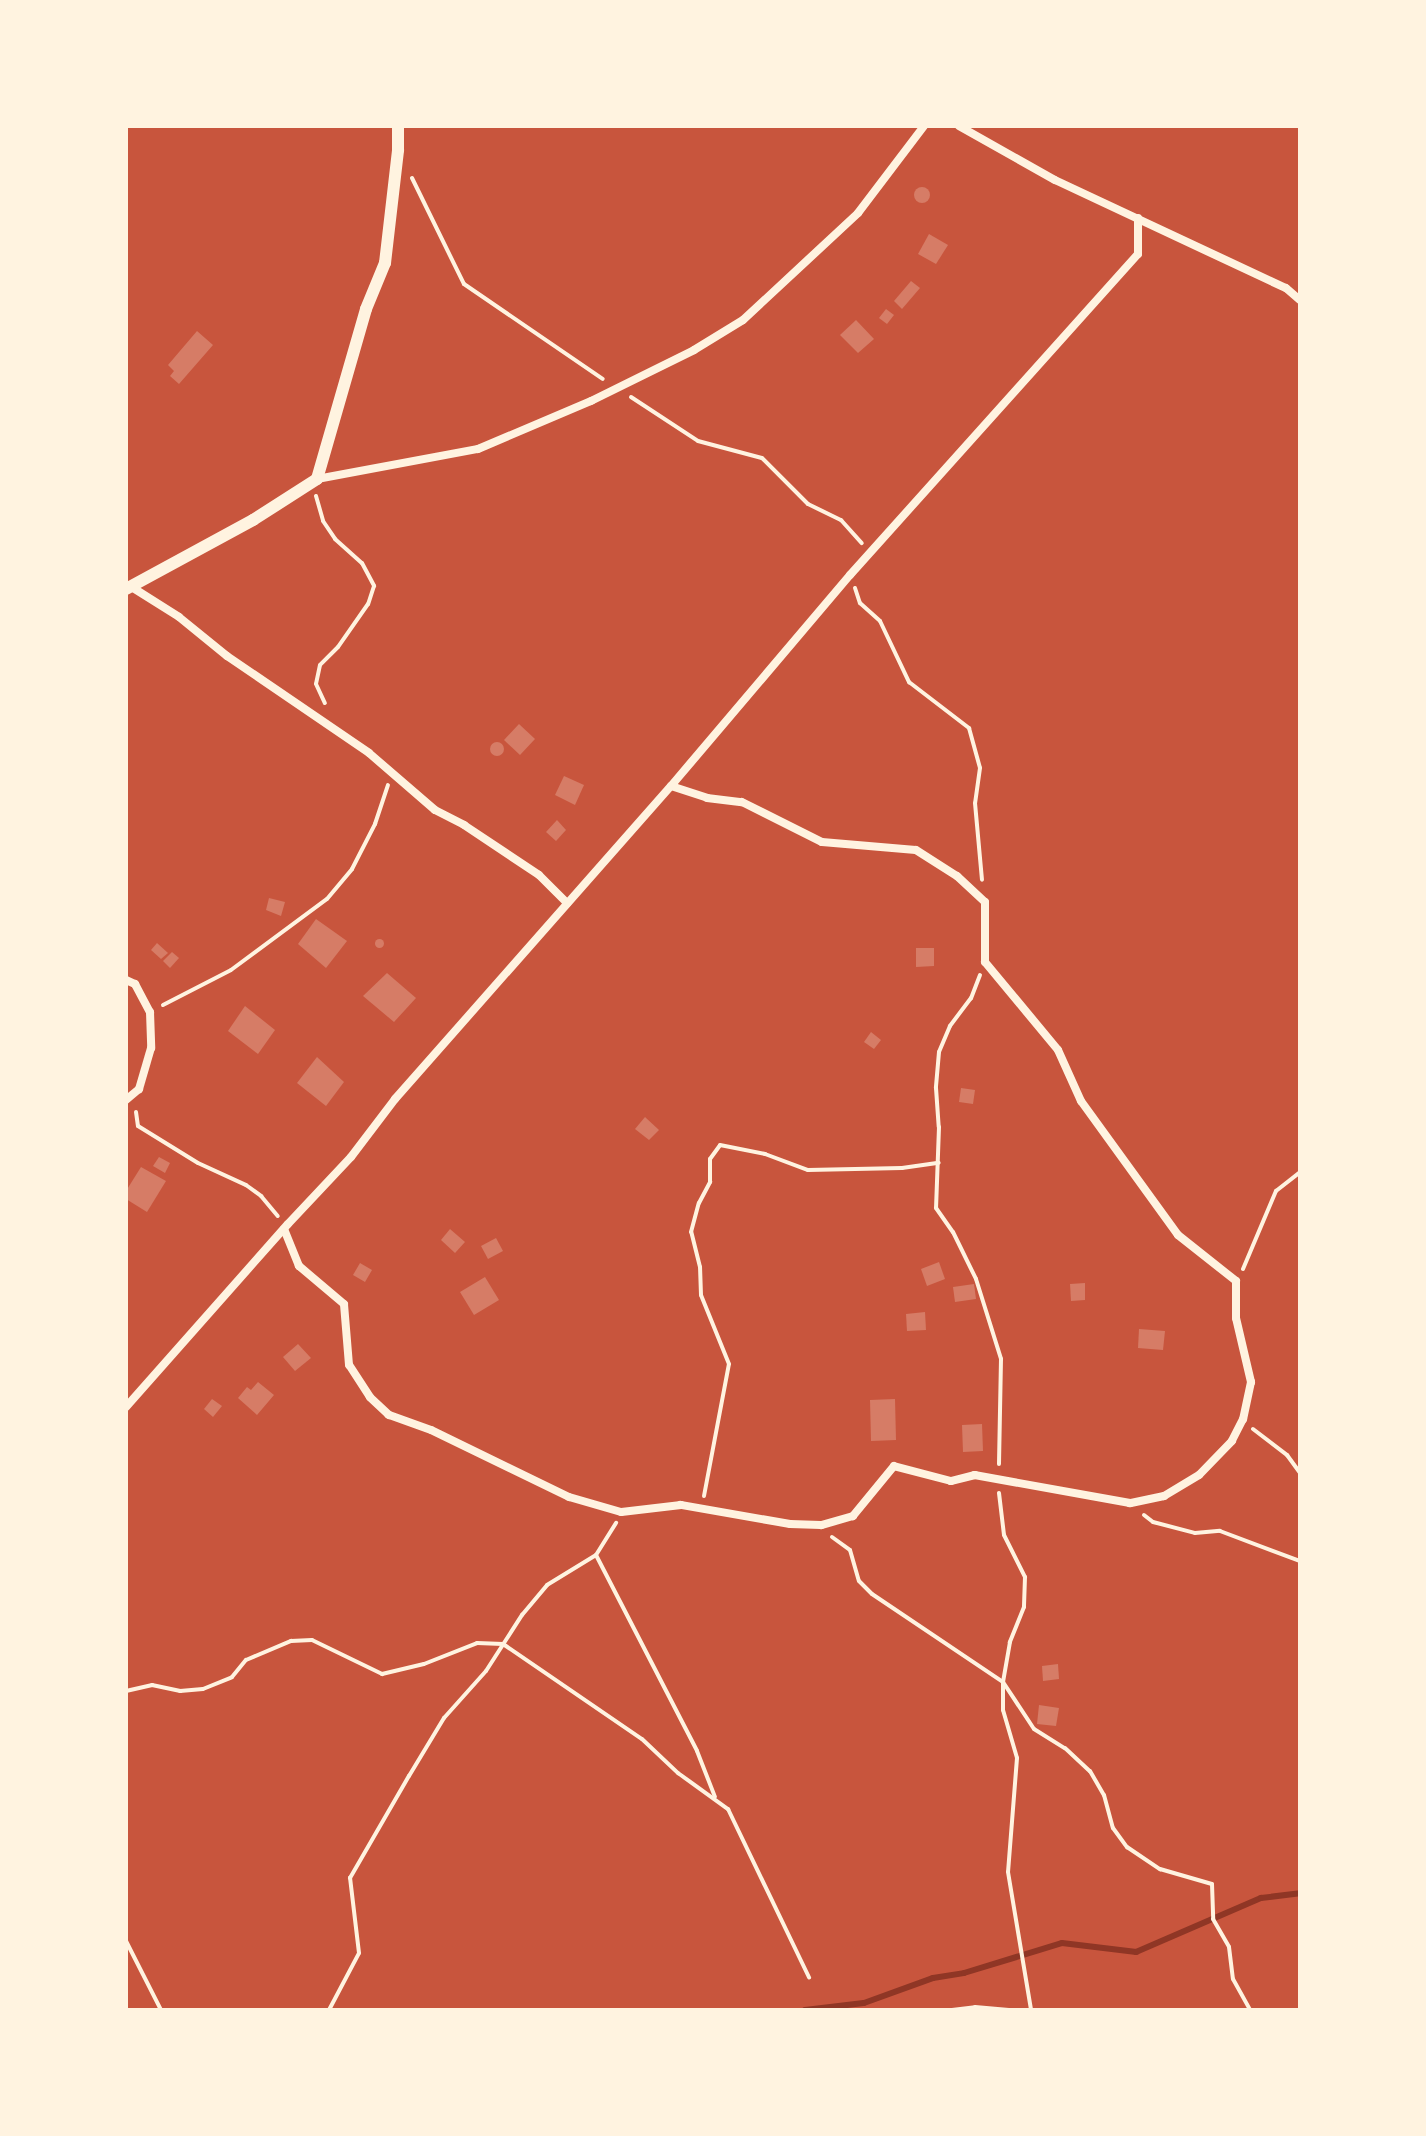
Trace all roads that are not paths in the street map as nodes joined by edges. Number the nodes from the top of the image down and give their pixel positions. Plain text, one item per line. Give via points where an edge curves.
1 (398, 126) edge
2 (924, 126) edge
3 (959, 126) edge
4 (1138, 218) junction
5 (1300, 300) edge
6 (317, 479) junction
7 (128, 588) edge
8 (671, 786) junction
9 (567, 903) junction
10 (126, 980) edge
11 (126, 1100) edge
12 (284, 1229) junction
13 (126, 1407) edge

1 - 6 street via 385,263 366,309
2 - 6 street via 858,213 808,262 743,320 694,350 478,449
3 - 4 street via 1055,180
4 - 5 street via 1286,288
4 - 8 street via 1138,254 850,575
6 - 7 street
7 - 9 street via 179,617 435,810 539,875
8 - 9 street
8 - 12 street via 742,802 822,842 916,850 985,902 985,962 1058,1050 1081,1101 1170,1225 1236,1281 1236,1318 1251,1382 1232,1441 1199,1475 1164,1496 1130,1503 975,1475 951,1481 894,1466 853,1516 813,1524 681,1505 621,1512 569,1497 389,1415 349,1365 344,1304 299,1266
9 - 12 street
10 - 11 street via 135,984 150,1012 151,1048 139,1089
12 - 13 street

